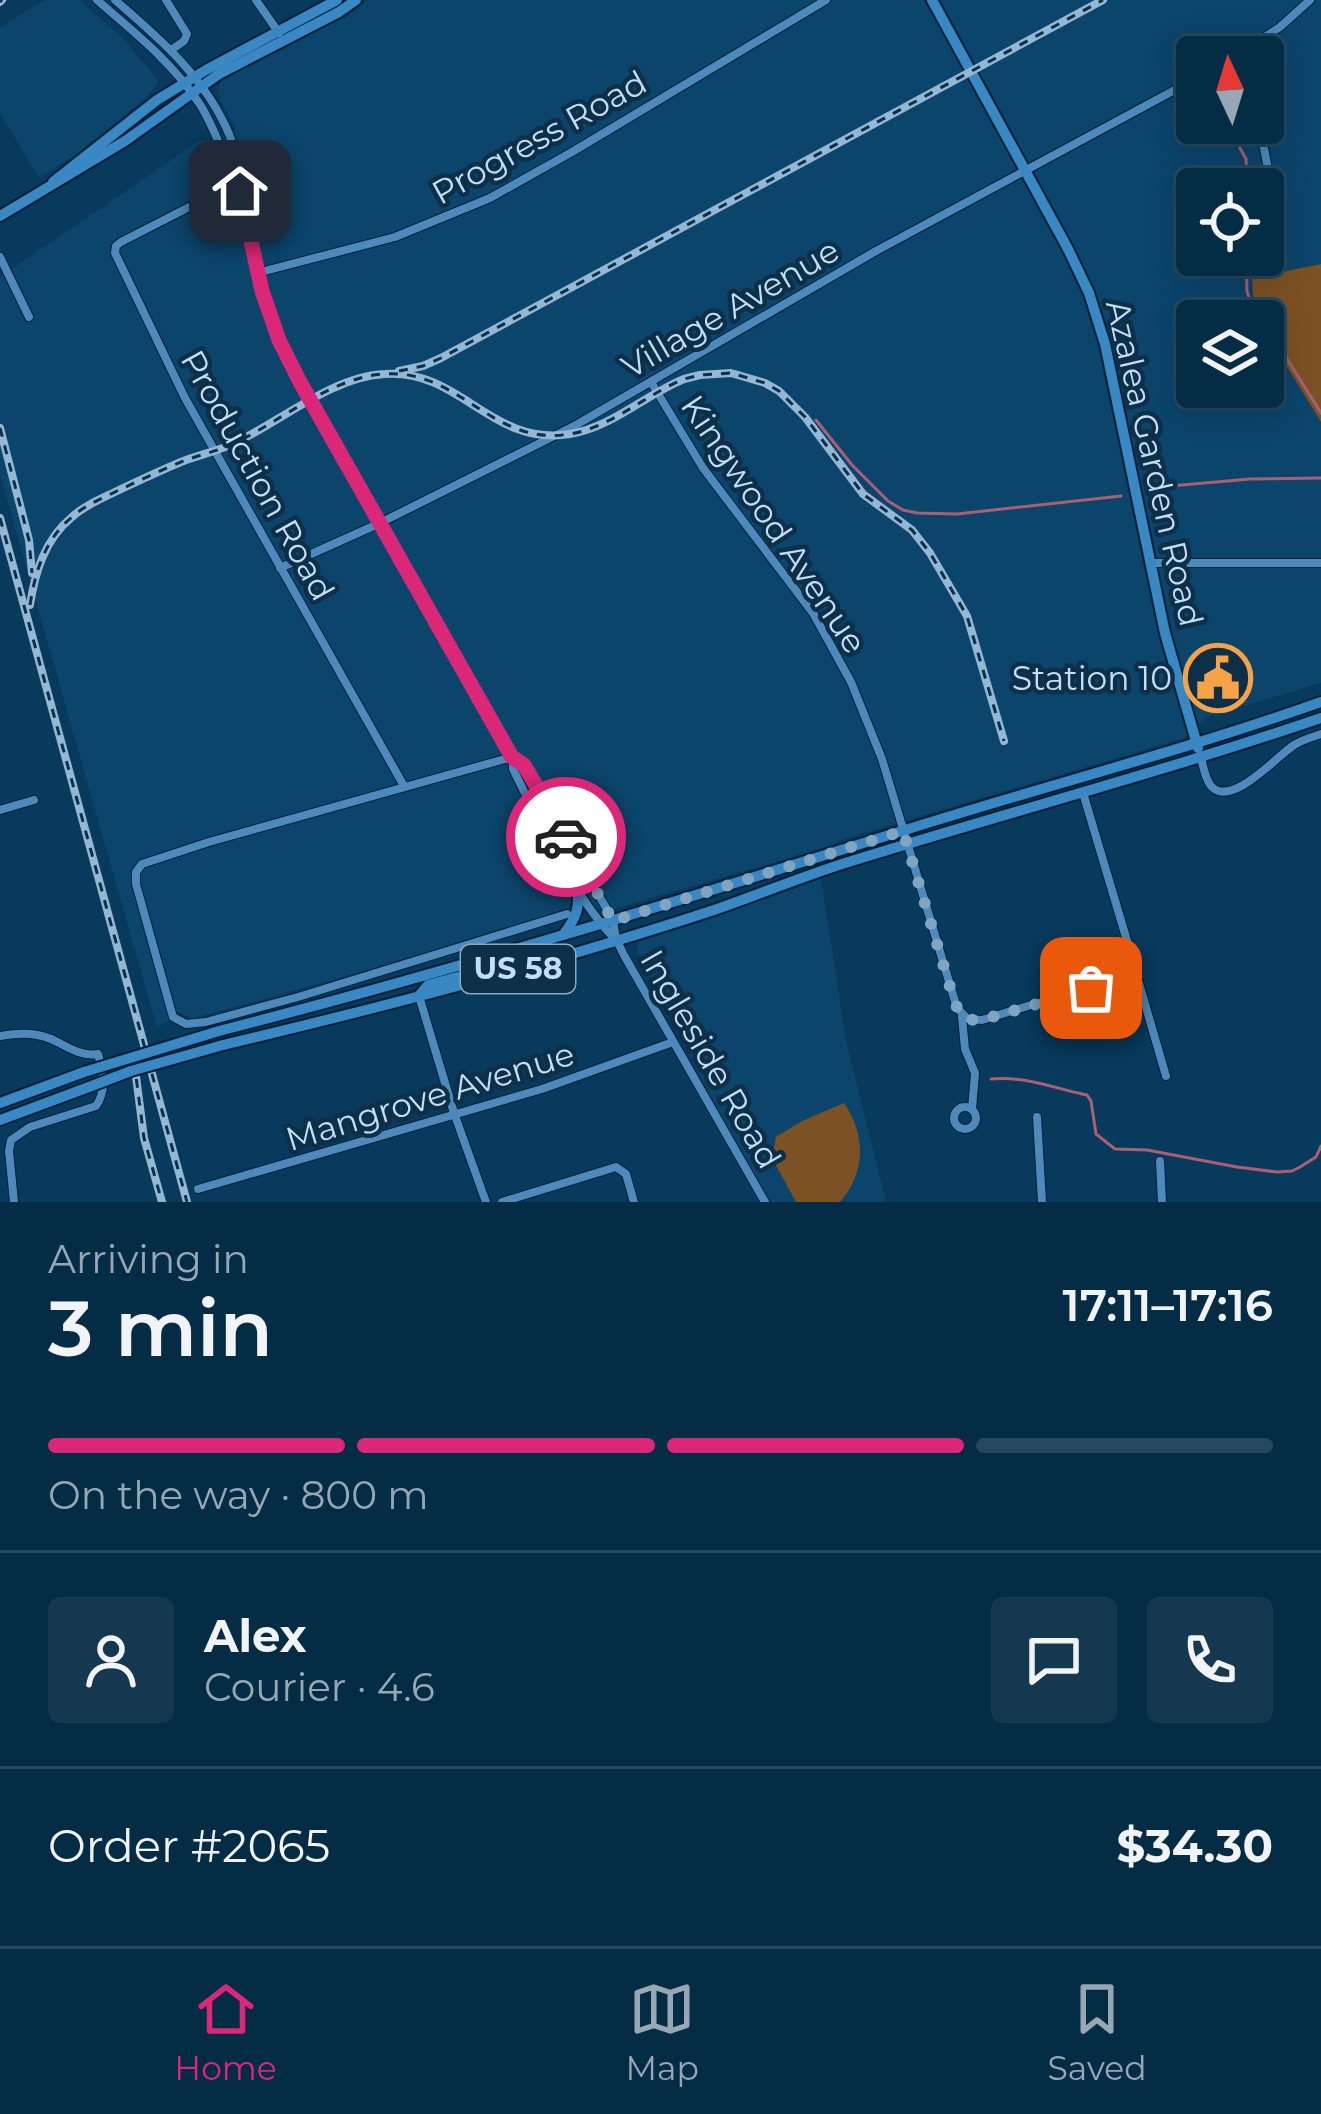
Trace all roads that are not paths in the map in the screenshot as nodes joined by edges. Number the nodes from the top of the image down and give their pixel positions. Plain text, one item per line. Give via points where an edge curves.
1 (98, 0) edge
2 (115, 0) edge
3 (166, 0) edge
4 (256, 0) edge
5 (826, 0) edge
6 (932, 0) edge
7 (1310, 0) edge
8 (347, 1) edge
9 (281, 36) junction
10 (1266, 36) edge
11 (171, 50) junction
12 (193, 84) junction
13 (1176, 89) edge
14 (1263, 144) edge
15 (1267, 164) dead end
16 (1025, 172) junction
17 (238, 182) junction
18 (0, 216) edge
19 (0, 257) edge
20 (256, 273) junction
21 (29, 316) dead end
22 (651, 382) junction
23 (378, 524) junction
24 (1150, 563) junction
25 (1321, 563) edge
26 (280, 568) junction
27 (1321, 702) edge
28 (1321, 718) edge
29 (1240, 729) junction
30 (1321, 734) edge
31 (1196, 743) junction
32 (1246, 743) junction
33 (512, 757) junction
34 (1201, 758) junction
35 (404, 786) junction
36 (1083, 793) junction
37 (34, 800) dead end
38 (0, 810) edge
39 (903, 831) junction
40 (907, 845) junction
41 (576, 883) junction
42 (567, 914) dead end
43 (607, 923) junction
44 (562, 936) junction
45 (616, 940) junction
46 (420, 960) junction
47 (484, 960) junction
48 (1129, 969) junction
49 (426, 977) junction
50 (397, 985) junction
51 (418, 997) junction
52 (962, 1016) junction
53 (195, 1024) junction
54 (0, 1036) edge
55 (200, 1036) dead end
56 (674, 1042) junction
57 (1166, 1076) dead end
58 (0, 1103) edge
59 (972, 1109) dead end
60 (454, 1113) junction
61 (1037, 1117) dead end
62 (0, 1120) edge
63 (1160, 1161) dead end
64 (198, 1190) dead end
65 (14, 1202) edge
66 (486, 1202) edge
67 (502, 1202) edge
68 (634, 1202) edge
69 (765, 1202) edge
70 (1042, 1202) edge
71 (1162, 1202) edge

1 - 12 street, Ingleside Road
2 - 11 street, Ingleside Road
3 - 11 street via 187,34
4 - 9 street
5 - 20 street, Progress Road via 490,198 395,237
6 - 16 main road, Azalea Garden Road
7 - 10 street
8 - 9 main road
9 - 12 main road
11 - 12 street, Ingleside Road
12 - 17 street, Ingleside Road
12 - 18 main road via 125,141
13 - 16 street, Village Avenue
14 - 15 street
16 - 22 street, Village Avenue
16 - 24 main road, Azalea Garden Road via 1097,318
17 - 20 street, Ingleside Road
17 - 26 street, Production Road via 121,242 116,253
19 - 21 street
20 - 23 street, Ingleside Road via 288,358
22 - 23 street, Village Avenue
22 - 39 street, Kingwood Avenue via 832,645 870,727
23 - 26 street, Village Avenue
23 - 33 street, Ingleside Road
24 - 25 street
24 - 31 main road, Azalea Garden Road
26 - 35 street, Production Road
27 - 29 main road, US 58
28 - 32 main road, US 58
29 - 31 main road, US 58
29 - 32 main road
30 - 34 street via 1227,790 1210,785
31 - 34 main road, Azalea Garden Road
31 - 39 main road, US 58
32 - 34 main road, US 58
33 - 35 street
33 - 41 street, Ingleside Road
33 - 43 street, Ingleside Road via 524,765
34 - 36 main road, US 58
35 - 53 street via 138,868 173,1017
36 - 40 main road, US 58
36 - 48 street
37 - 38 street
39 - 40 street, Kingwood Avenue
39 - 43 main road, US 58
40 - 45 main road, US 58
40 - 52 street, Kingwood Avenue
41 - 43 street, Ingleside Road
41 - 44 main road via 577,915
42 - 46 street
43 - 44 main road, US 58
43 - 45 street, Ingleside Road
44 - 47 main road, US 58
45 - 51 main road, US 58
45 - 56 street, Ingleside Road
46 - 49 street
46 - 53 street
47 - 49 main road, US 58
47 - 51 main road
48 - 52 street via 982,1020
48 - 57 street
49 - 50 main road, US 58
50 - 51 main road
50 - 58 main road, US 58, bridge via 219,1031
51 - 60 street
51 - 62 main road, US 58, bridge via 131,1071
52 - 59 street, Kingwood Avenue via 975,1073
53 - 55 street
54 - 65 street via 32,1034 98,1054 103,1076 96,1106 11,1140
56 - 60 street, Mangrove Avenue
56 - 69 street, Ingleside Road
60 - 64 street, Mangrove Avenue
60 - 66 street
61 - 70 street
63 - 71 street
67 - 68 street via 612,1168 626,1174

